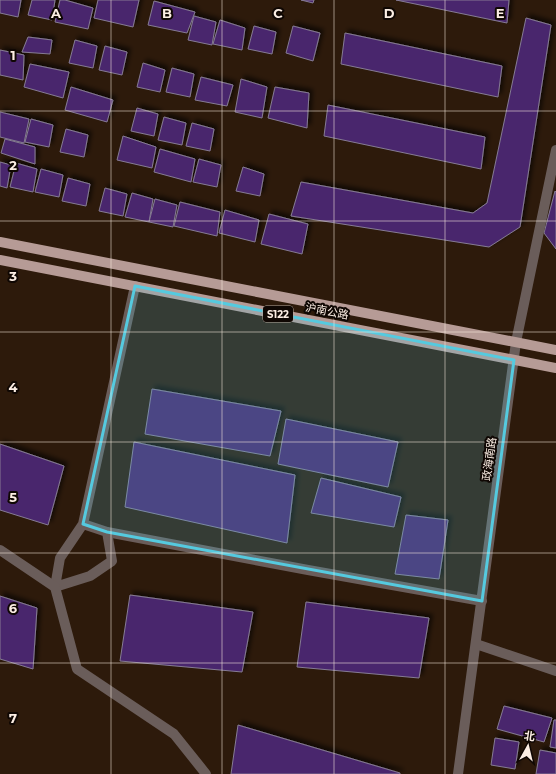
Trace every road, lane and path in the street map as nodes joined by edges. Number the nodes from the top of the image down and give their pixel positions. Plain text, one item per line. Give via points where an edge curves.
1 (556, 150) edge
2 (0, 242) edge
3 (0, 260) edge
4 (135, 286) junction
5 (516, 342) junction
6 (556, 350) edge
7 (514, 360) junction
8 (556, 368) edge
9 (83, 524) junction
10 (107, 532) junction
11 (0, 550) edge
12 (55, 587) junction
13 (482, 601) junction
14 (476, 644) junction
15 (556, 671) edge
16 (206, 774) edge
17 (458, 774) edge

1 - 5 street, 政海南路
2 - 5 main road, 沪南公路 / S122
3 - 4 main road, 沪南公路 / S122
4 - 7 main road, 沪南公路 / S122
4 - 9 street
5 - 6 main road, 沪南公路 / S122
5 - 7 street, 政海南路
7 - 8 main road, 沪南公路 / S122
7 - 13 street, 政海南路
9 - 10 street
9 - 12 street via 60,558
10 - 12 street via 112,561 90,576
10 - 13 street
11 - 12 street
12 - 16 street via 77,669 174,734
13 - 14 street, 政海南路
14 - 15 street
14 - 17 street, 政海南路

